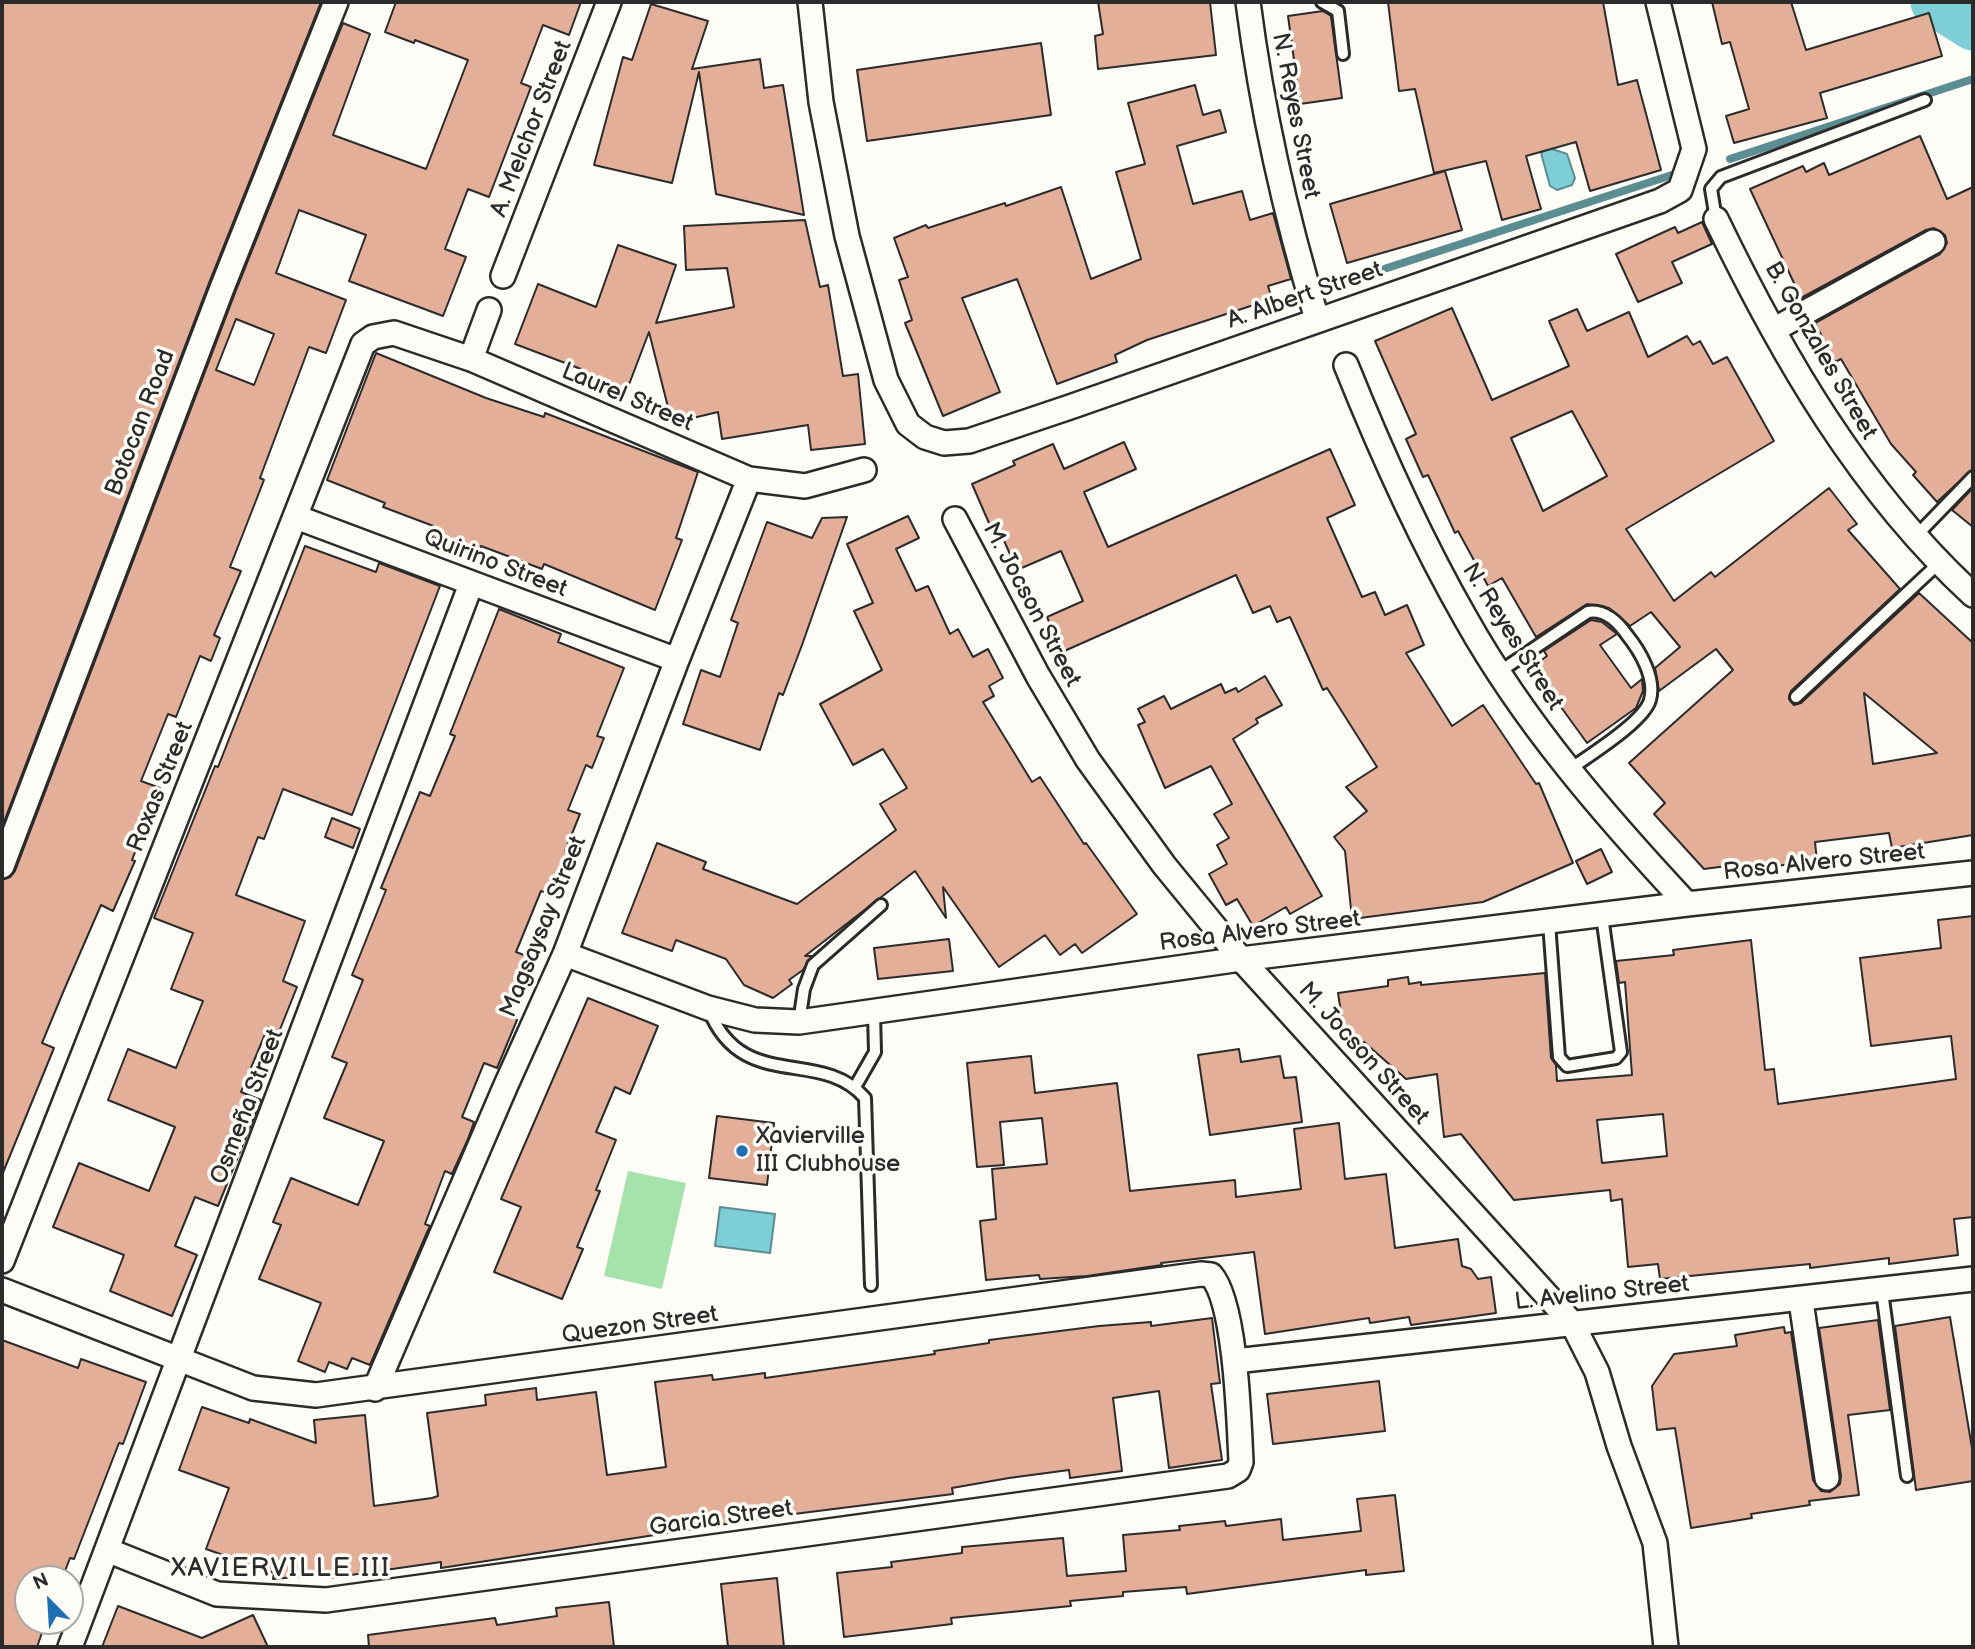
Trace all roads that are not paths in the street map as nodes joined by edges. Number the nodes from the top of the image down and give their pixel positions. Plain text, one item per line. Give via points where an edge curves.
1 (336, 2) edge
2 (609, 2) edge
3 (810, 2) edge
4 (1248, 2) edge
5 (1322, 2) edge
6 (1658, 2) edge
7 (1343, 54) dead end
8 (1925, 100) dead end
9 (1716, 219) joint
10 (1933, 242) dead end
11 (503, 276) dead end
12 (489, 310) dead end
13 (1317, 319) junction
14 (1775, 329) junction
15 (373, 337) joint
16 (471, 359) junction
17 (1346, 365) dead end
18 (864, 471) dead end
19 (1973, 477) edge
20 (750, 480) junction
21 (296, 517) junction
22 (955, 519) dead end
23 (1915, 537) junction
24 (1939, 563) junction
25 (471, 584) junction
26 (1973, 595) edge
27 (677, 660) junction
28 (1499, 672) junction
29 (1796, 697) dead end
30 (1569, 770) junction
31 (2, 866) edge
32 (1973, 873) edge
33 (1687, 904) junction
34 (881, 905) dead end
35 (1602, 916) junction
36 (1549, 923) junction
37 (565, 954) junction
38 (1241, 959) junction
39 (709, 1008) junction
40 (874, 1013) junction
41 (799, 1022) junction
42 (855, 1087) junction
43 (2, 1261) edge
44 (1973, 1279) edge
45 (871, 1285) dead end
46 (2, 1290) edge
47 (1882, 1291) junction
48 (1801, 1301) junction
49 (1572, 1323) junction
50 (182, 1357) junction
51 (1235, 1361) junction
52 (375, 1389) junction
53 (1907, 1476) dead end
54 (1827, 1478) dead end
55 (107, 1550) junction
56 (70, 1647) edge
57 (1666, 1647) edge

1 - 31 street, Botocan Road
2 - 11 street, A. Melchor Street
3 - 13 street, A. Albert Street via 821,102 847,236 886,380 908,424 925,437 944,443 970,441
4 - 13 street, N. Reyes Street via 1273,162
5 - 7 lane via 1338,12
6 - 13 street, A. Albert Street via 1694,149 1680,190 1660,201
8 - 9 lane via 1721,177 1711,189
9 - 14 street, B. Gonzales Street
10 - 14 street
12 - 16 street
14 - 23 street, B. Gonzales Street via 1854,461
15 - 16 street, Laurel Street via 394,333
15 - 21 street, Roxas Street via 357,352
16 - 20 street, Laurel Street
17 - 28 street, N. Reyes Street via 1386,464 1466,621
18 - 20 street, Laurel Street via 805,486
19 - 23 lane
20 - 27 street, Magsaysay Street
21 - 25 street, Quirino Street
21 - 43 street, Roxas Street
22 - 38 street, M. Jocson Street via 1088,760 1164,865
23 - 24 street, B. Gonzales Street
24 - 26 street, B. Gonzales Street
24 - 29 lane
25 - 27 street, Quirino Street
25 - 50 street, Osmeña Street
27 - 37 street, Magsaysay Street
28 - 30 street, N. Reyes Street
28 - 30 lane via 1588,612 1597,610 1627,634 1647,669 1651,699 1630,723
30 - 33 street, N. Reyes Street
32 - 33 street, Rosa Alvero Street
33 - 35 street, Rosa Alvero Street
34 - 41 lane via 813,965
35 - 36 street, Rosa Alvero Street
35 - 36 lane via 1621,1052 1616,1058 1567,1066 1559,1057
36 - 38 street, Rosa Alvero Street
37 - 39 street, Rosa Alvero Street
37 - 52 street, Magsaysay Street
38 - 40 street, Rosa Alvero Street
38 - 49 street, M. Jocson Street
39 - 41 street, Rosa Alvero Street via 755,1020
39 - 42 lane via 723,1038 760,1062 841,1078
40 - 41 street, Rosa Alvero Street
40 - 42 lane via 875,1052
42 - 45 lane via 864,1098
44 - 47 street, L. Avelino Street
46 - 50 street, Quezon Street
47 - 48 street, L. Avelino Street
47 - 53 lane
48 - 49 street, L. Avelino Street
48 - 54 street
49 - 51 street, L. Avelino Street
49 - 57 street, M. Jocson Street via 1597,1372 1655,1543
50 - 52 street, Quezon Street via 253,1388 316,1395
50 - 55 street, Osmeña Street
51 - 52 street, Quezon Street via 1220,1287 1211,1275 1201,1274
51 - 55 street, Garcia Street via 1241,1462 1228,1476 326,1600 217,1594
55 - 56 street, Osmeña Street

